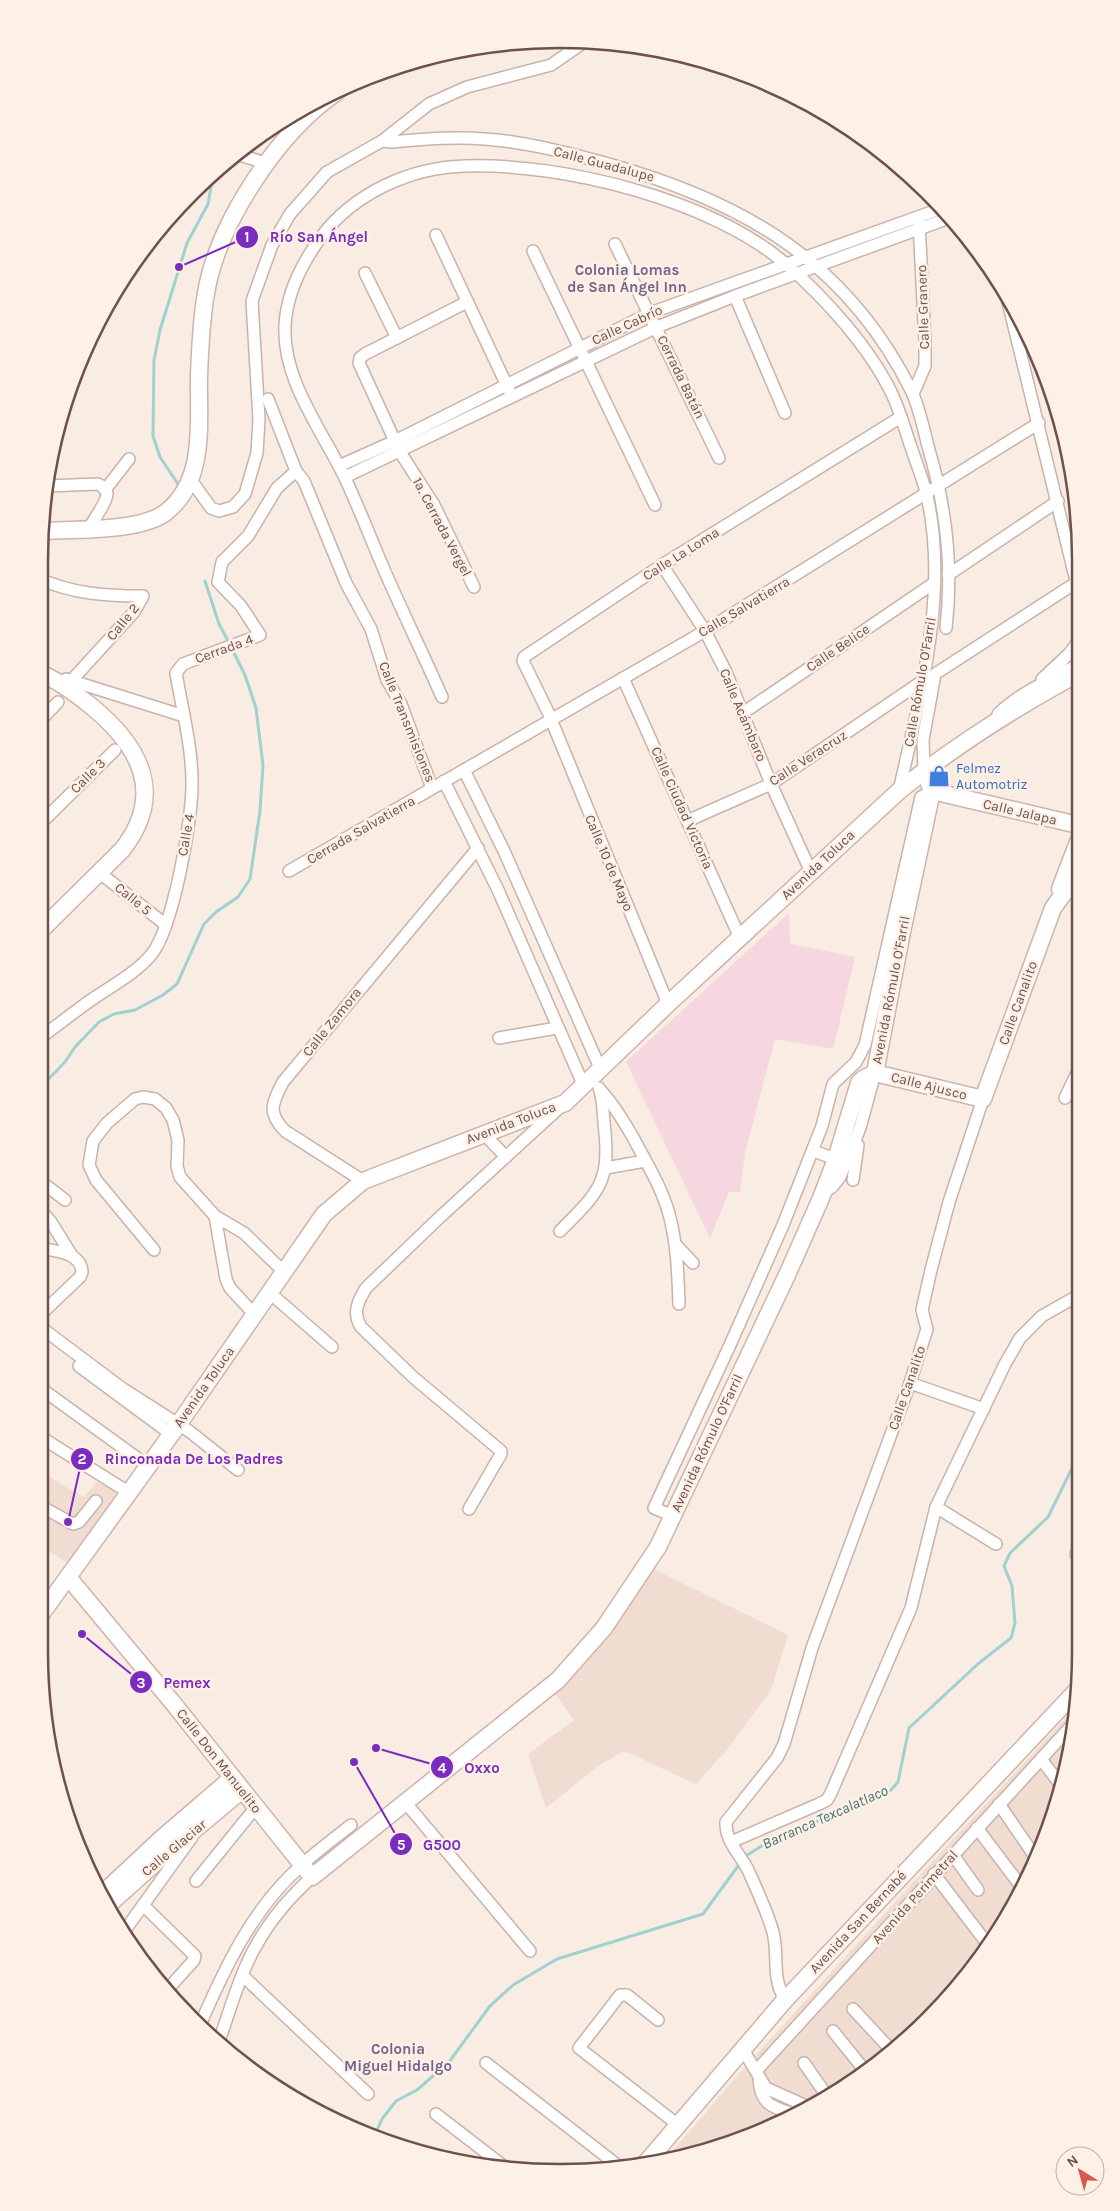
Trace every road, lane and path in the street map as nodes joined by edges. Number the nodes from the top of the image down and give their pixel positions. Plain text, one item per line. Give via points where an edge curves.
1 (575, 48) edge
2 (313, 111) edge
3 (382, 141) junction
4 (244, 156) edge
5 (266, 163) junction
6 (935, 212) edge
7 (942, 219) edge
8 (919, 223) junction
9 (436, 236) dead end
10 (615, 244) dead end
11 (533, 251) dead end
12 (807, 258) junction
13 (786, 264) junction
14 (818, 267) junction
15 (365, 273) dead end
16 (796, 274) junction
17 (735, 296) junction
18 (467, 302) junction
19 (650, 313) junction
20 (1011, 317) edge
21 (657, 327) junction
22 (396, 338) junction
23 (580, 348) junction
24 (586, 360) junction
25 (507, 384) junction
26 (913, 394) junction
27 (512, 396) junction
28 (268, 399) dead end
29 (785, 413) dead end
30 (901, 417) junction
31 (1039, 423) junction
32 (398, 446) junction
33 (719, 458) dead end
34 (129, 459) dead end
35 (339, 466) junction
36 (296, 471) junction
37 (345, 477) junction
38 (190, 480) junction
39 (53, 486) edge
40 (940, 486) junction
41 (105, 490) junction
42 (926, 494) junction
43 (1058, 501) junction
44 (655, 505) dead end
45 (89, 528) junction
46 (49, 530) edge
47 (1072, 561) edge
48 (662, 565) junction
49 (948, 575) junction
50 (48, 582) edge
51 (934, 583) junction
52 (474, 586) dead end
53 (1072, 586) edge
54 (946, 628) dead end
55 (705, 631) junction
56 (1072, 650) edge
57 (1072, 668) edge
58 (48, 675) edge
59 (48, 677) edge
60 (1072, 677) edge
61 (623, 678) junction
62 (71, 681) junction
63 (921, 682) junction
64 (1031, 689) junction
65 (442, 697) dead end
66 (58, 702) dead end
67 (48, 713) edge
68 (743, 713) junction
69 (184, 716) junction
70 (551, 722) junction
71 (984, 728) junction
72 (115, 750) dead end
73 (464, 770) junction
74 (924, 771) junction
75 (444, 782) junction
76 (771, 784) junction
77 (432, 788) junction
78 (899, 791) junction
79 (932, 791) junction
80 (48, 816) edge
81 (687, 821) junction
82 (1072, 824) edge
83 (478, 848) junction
84 (1072, 858) edge
85 (289, 871) dead end
86 (100, 872) junction
87 (811, 872) junction
88 (1072, 882) edge
89 (1053, 908) junction
90 (48, 924) edge
91 (166, 925) junction
92 (740, 938) junction
93 (668, 1004) junction
94 (557, 1028) junction
95 (48, 1033) edge
96 (499, 1038) dead end
97 (875, 1072) junction
98 (592, 1076) junction
99 (1072, 1083) edge
100 (601, 1091) junction
101 (1065, 1098) dead end
102 (983, 1099) junction
103 (564, 1102) junction
104 (860, 1128) junction
105 (483, 1133) junction
106 (813, 1151) junction
107 (506, 1157) junction
108 (836, 1159) junction
109 (645, 1160) junction
110 (606, 1168) junction
111 (853, 1180) dead end
112 (363, 1181) junction
113 (48, 1187) edge
114 (823, 1192) junction
115 (65, 1200) dead end
116 (215, 1216) junction
117 (48, 1218) edge
118 (560, 1231) dead end
119 (676, 1245) junction
120 (48, 1250) edge
121 (154, 1250) dead end
122 (72, 1256) junction
123 (693, 1263) dead end
124 (284, 1272) junction
125 (270, 1293) junction
126 (1072, 1299) edge
127 (679, 1304) dead end
128 (48, 1307) edge
129 (255, 1315) junction
130 (48, 1333) edge
131 (332, 1347) dead end
132 (61, 1354) dead end
133 (910, 1383) junction
134 (48, 1393) edge
135 (984, 1409) junction
136 (174, 1430) junction
137 (48, 1442) edge
138 (148, 1466) junction
139 (238, 1470) dead end
140 (128, 1492) junction
141 (96, 1501) dead end
142 (936, 1507) junction
143 (469, 1509) dead end
144 (48, 1510) edge
145 (673, 1516) junction
146 (996, 1544) dead end
147 (68, 1576) junction
148 (48, 1604) edge
149 (1070, 1698) edge
150 (1066, 1732) edge
151 (1041, 1759) junction
152 (1056, 1780) edge
153 (237, 1784) junction
154 (406, 1802) junction
155 (999, 1804) junction
156 (256, 1807) junction
157 (351, 1826) dead end
158 (198, 1828) junction
159 (977, 1828) junction
160 (733, 1847) junction
161 (1031, 1851) edge
162 (953, 1855) junction
163 (307, 1870) junction
164 (934, 1874) junction
165 (196, 1881) dead end
166 (1018, 1882) edge
167 (106, 1889) edge
168 (978, 1890) dead end
169 (113, 1901) edge
170 (143, 1905) junction
171 (128, 1926) edge
172 (984, 1939) edge
173 (530, 1951) dead end
174 (243, 1976) junction
175 (172, 1985) edge
176 (785, 2000) junction
177 (853, 2009) dead end
178 (203, 2018) edge
179 (658, 2020) dead end
180 (833, 2031) dead end
181 (221, 2035) edge
182 (887, 2045) edge
183 (742, 2048) junction
184 (486, 2063) dead end
185 (804, 2063) dead end
186 (861, 2066) edge
187 (757, 2075) junction
188 (823, 2091) edge
189 (368, 2094) dead end
190 (799, 2104) edge
191 (786, 2111) edge
192 (436, 2114) dead end
193 (678, 2124) junction
194 (652, 2155) edge
195 (495, 2159) edge
196 (611, 2160) edge

1 - 3 street, Calle Guadalupe via 551,65 467,87 429,104
2 - 5 street
3 - 12 street, Calle Guadalupe via 458,137 518,143 576,155 680,186 762,226
3 - 38 street, Calle Guadalupe via 327,172 290,214 272,246 254,293 252,311 259,419 257,453 245,494 233,507 219,511 211,508
4 - 5 street
5 - 38 street via 221,242 206,291 200,336 198,448
6 - 8 street, Calle Cabrío
7 - 8 street, Calle Cabrío
8 - 12 street, Calle Cabrío
8 - 14 street, Calle Cabrío
8 - 26 street, Calle Granero via 925,342 924,366
9 - 18 street
10 - 19 street, Cerrada Batán
11 - 23 street
12 - 13 street, Calle Cabrío
12 - 14 street, Calle Rómulo O'Farril
13 - 16 street, Calle Rómulo O'Farril
13 - 19 street, Calle Cabrío
13 - 35 street, Calle Rómulo O'Farril via 714,220 646,192 574,175 466,166 422,172 389,183 351,206 328,228 307,256 287,309 285,346 293,374
14 - 16 street, Calle Cabrío
14 - 26 street, Calle Rómulo O'Farril via 874,328
15 - 22 street
16 - 17 street, Calle Cabrío
16 - 30 street, Calle Rómulo O'Farril via 860,344 881,374
17 - 21 street, Calle Cabrío
17 - 29 street
18 - 22 street
18 - 25 street
19 - 21 street, Cerrada Batán
19 - 23 street, Calle Cabrío
20 - 31 street
21 - 24 street, Calle Cabrío
21 - 33 street, Cerrada Batán
22 - 32 street, 1a. Cerrada Vergel via 360,358 360,369
23 - 24 street
23 - 25 street, Calle Cabrío
24 - 27 street, Calle Cabrío
24 - 44 street
25 - 27 street
25 - 32 street, Calle Cabrío
26 - 40 street, Calle Rómulo O'Farril
27 - 32 street, Calle Cabrío
28 - 36 street, Calle Transmisiones
30 - 42 street, Calle Rómulo O'Farril
30 - 48 street, Calle La Loma
31 - 40 street, Calle Salvatierra
31 - 43 street
32 - 35 street, Calle Cabrío
32 - 37 street, Calle Cabrío
32 - 52 street, 1a. Cerrada Vergel via 434,505
34 - 41 street
35 - 37 street
36 - 69 street, Cerrada 4 via 277,488 248,536 222,562 218,582 241,606 260,635 179,668 176,673
36 - 77 street, Calle Transmisiones via 304,481 334,556 371,629 387,680 402,704
37 - 65 street
38 - 45 street via 178,501 149,522
39 - 41 street via 98,484
40 - 42 street, Calle Salvatierra
40 - 49 street, Calle Rómulo O'Farril
41 - 45 street via 106,499
42 - 51 street, Calle Rómulo O'Farril via 934,554
42 - 55 street, Calle Salvatierra
43 - 47 street
43 - 49 street
45 - 46 street
48 - 55 street, Calle Acámbaro
48 - 70 street, Calle La Loma via 524,657
49 - 54 street, Calle Rómulo O'Farril via 950,598
50 - 62 street, Calle 2 via 76,592 143,596 134,612
51 - 63 street, Calle Rómulo O'Farril via 929,644
51 - 68 street, Calle Belice
53 - 74 street, Calle Rómulo O'Farril via 935,674 923,740
55 - 61 street, Calle Salvatierra
55 - 68 street, Calle Acámbaro
56 - 64 street
57 - 64 street, Avenida Toluca
58 - 62 street
59 - 86 street via 72,690 114,726 130,745 143,778 144,800 140,821 126,844
60 - 71 street
61 - 70 street, Calle Salvatierra
61 - 81 street, Calle Ciudad Victoria
62 - 69 street
63 - 76 street, Calle Veracruz
63 - 78 street, Calle Rómulo O'Farril
64 - 71 street, Avenida Toluca via 1011,702
66 - 67 street
68 - 76 street, Calle Acámbaro
69 - 91 street, Calle 4 via 192,782 191,803 177,884
70 - 73 street, Calle Salvatierra
70 - 93 street, Calle 10 de Mayo
71 - 74 street, Avenida Toluca
72 - 80 street, Calle 3
73 - 75 street, Calle Salvatierra
73 - 98 street via 500,843
74 - 78 street, Avenida Toluca
74 - 79 street
75 - 77 street, Calle Transmisiones
75 - 83 street, Calle Transmisiones
76 - 81 street, Calle Veracruz
76 - 87 street, Calle Acámbaro
77 - 85 street, Cerrada Salvatierra
78 - 87 street, Avenida Toluca
79 - 82 street, Calle Jalapa
79 - 97 street, Avenida Rómulo O'Farril
79 - 106 street, Avenida Rómulo O'Farril via 921,797 865,1045 856,1062 832,1084 830,1102
81 - 92 street, Calle Ciudad Victoria
83 - 94 street, Calle Transmisiones
83 - 112 street, Calle Zamora via 283,1082 273,1100 276,1122 285,1131
84 - 89 street, Calle Canalito
86 - 90 street
86 - 91 street, Calle 5
87 - 92 street, Avenida Toluca
88 - 89 street, Calle Canalito
89 - 102 street, Calle Canalito
91 - 95 street, Calle 4 via 152,954 133,972
92 - 93 street, Avenida Toluca
93 - 98 street, Avenida Toluca
94 - 96 street
94 - 98 street, Calle Transmisiones
97 - 102 street, Calle Ajusco
97 - 104 street
97 - 108 street, Avenida Rómulo O'Farril via 859,1083
98 - 100 street
98 - 103 street, Avenida Toluca
99 - 101 street
100 - 109 street via 617,1110
100 - 110 street
102 - 133 street, Calle Canalito via 949,1202 931,1270 922,1308 927,1329
103 - 105 street, Avenida Toluca
103 - 107 street
104 - 111 street
104 - 114 street via 840,1178 832,1188
105 - 107 street
105 - 112 street, Avenida Toluca
106 - 108 street
106 - 145 street, Avenida Rómulo O'Farril via 726,1354 654,1508
107 - 143 street via 366,1288 356,1311 361,1327 413,1377 501,1451
108 - 114 street, Avenida Rómulo O'Farril
109 - 110 street
109 - 119 street via 669,1212
110 - 118 street via 592,1197
112 - 124 street, Avenida Toluca via 324,1214
113 - 115 street
114 - 145 street, Avenida Rómulo O'Farril
116 - 121 street via 180,1176 178,1140 166,1108 155,1099 135,1099 106,1123 93,1141 89,1165 96,1180
116 - 124 street via 244,1233
116 - 129 street via 226,1279 230,1288
117 - 122 street
119 - 123 street
119 - 127 street
120 - 122 street
122 - 128 street via 82,1266 80,1277
124 - 125 street, Avenida Toluca
125 - 129 street, Avenida Toluca
125 - 131 street
126 - 135 street via 1042,1316 1020,1338
129 - 136 street, Avenida Toluca
130 - 136 street
132 - 136 street
133 - 135 street
133 - 160 street, Calle Canalito via 812,1648 784,1744 777,1758 726,1822
134 - 138 street
135 - 142 street
136 - 138 street, Avenida Toluca
136 - 139 street via 189,1432
137 - 140 street
138 - 140 street, Avenida Toluca
140 - 147 street, Avenida Toluca
141 - 144 street via 80,1522 73,1524
142 - 146 street
142 - 160 street via 911,1608 827,1800
145 - 154 street, Avenida Rómulo O'Farril via 642,1573 583,1654 558,1680
147 - 148 street, Avenida Toluca
147 - 153 street, Calle Don Manuelito
149 - 176 street, Avenida San Bernabé
150 - 151 street, Avenida Perimetral
151 - 152 street
151 - 155 street, Avenida Perimetral
153 - 156 street, Calle Don Manuelito
153 - 158 street, Calle Glaciar
153 - 167 street, Calle Glaciar via 162,1838
154 - 163 street, Avenida Rómulo O'Farril
154 - 173 street
155 - 159 street, Avenida Perimetral
155 - 161 street
156 - 163 street, Calle Don Manuelito
156 - 165 street
157 - 163 street
158 - 169 street, Calle Glaciar
158 - 170 street
159 - 162 street, Avenida Perimetral
159 - 166 street
160 - 176 street via 747,1868 773,1932 778,1986
162 - 164 street, Avenida Perimetral
162 - 168 street
163 - 174 street, Avenida Rómulo O'Farril via 257,1943
163 - 178 street via 276,1891 248,1928 223,1972
164 - 172 street
164 - 187 street, Avenida Perimetral
170 - 171 street
170 - 175 street via 195,1956
174 - 181 street
174 - 189 street
176 - 183 street, Avenida San Bernabé
177 - 182 street
179 - 193 street via 627,1995 620,1995 579,2048
180 - 186 street
183 - 187 street
183 - 193 street, Avenida San Bernabé
184 - 196 street
185 - 188 street
187 - 190 street via 769,2091
187 - 191 street via 764,2101
192 - 195 street
193 - 194 street, Avenida San Bernabé

